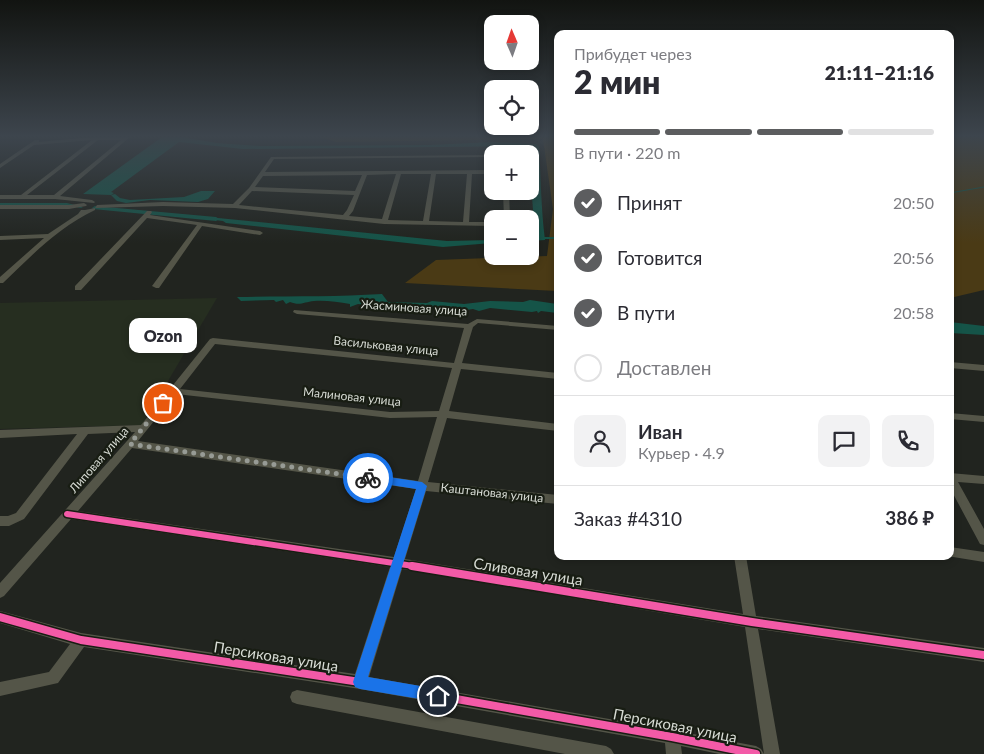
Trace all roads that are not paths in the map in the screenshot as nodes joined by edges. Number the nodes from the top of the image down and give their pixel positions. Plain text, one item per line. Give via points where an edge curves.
1 (54, 172) edge
2 (85, 172) edge
3 (428, 172) edge
4 (434, 172) edge
5 (470, 172) edge
6 (366, 173) junction
7 (400, 173) junction
8 (262, 174) joint
9 (251, 189) junction
10 (357, 193) junction
11 (23, 196) junction
12 (0, 197) edge
13 (55, 197) junction
14 (96, 205) junction
15 (152, 205) junction
16 (235, 206) junction
17 (0, 207) edge
18 (83, 209) junction
19 (147, 216) junction
20 (344, 218) junction
21 (384, 222) junction
22 (426, 223) junction
23 (200, 224) junction
24 (466, 224) junction
25 (484, 224) edge
26 (260, 233) dead end
27 (50, 236) junction
28 (0, 238) edge
29 (0, 281) edge
30 (156, 286) dead end
31 (78, 288) dead end
32 (297, 312) dead end
33 (469, 326) junction
34 (554, 328) edge
35 (212, 341) joint
36 (954, 365) edge
37 (459, 366) junction
38 (984, 368) edge
39 (554, 376) edge
40 (173, 391) junction
41 (444, 414) junction
42 (954, 416) edge
43 (984, 419) edge
44 (144, 428) junction
45 (554, 428) edge
46 (84, 432) junction
47 (0, 434) edge
48 (130, 444) junction
49 (954, 477) edge
50 (984, 480) edge
51 (954, 484) edge
52 (422, 486) junction
53 (554, 500) edge
54 (68, 514) junction
55 (0, 521) edge
56 (984, 540) edge
57 (954, 553) edge
58 (984, 557) edge
59 (741, 560) edge
60 (397, 563) junction
61 (0, 592) edge
62 (0, 617) edge
63 (752, 622) junction
64 (81, 640) junction
65 (984, 655) edge
66 (360, 682) junction
67 (0, 689) edge
68 (297, 697) dead end
69 (672, 737) junction
70 (606, 754) edge
71 (674, 754) edge
72 (756, 754) edge
73 (772, 754) edge

1 - 11 street
2 - 13 street
3 - 7 street
4 - 22 street
5 - 24 street
6 - 7 street
6 - 8 street
6 - 10 street
7 - 21 street
8 - 9 street
9 - 10 street
9 - 16 street
10 - 20 street
11 - 12 street
11 - 13 street
13 - 14 street
14 - 15 street
14 - 18 street
14 - 18 street
15 - 16 street
15 - 19 street
16 - 20 street
17 - 18 street
18 - 27 street
19 - 23 street
19 - 31 street
20 - 21 street
21 - 22 street
22 - 24 street
23 - 26 street
23 - 30 street
24 - 25 street
27 - 28 street
27 - 29 street
32 - 33 street, Жасминовая улица
33 - 34 street, Жасминовая улица via 477,321
33 - 37 street
35 - 37 street, Васильковая улица
35 - 40 street, Липовая улица
36 - 38 street
37 - 39 street, Васильковая улица
37 - 41 street
40 - 41 street, Малиновая улица via 390,415
40 - 44 street, Липовая улица
41 - 45 street, Малиновая улица
41 - 52 street
42 - 43 street
44 - 46 street
44 - 48 street, Липовая улица
46 - 47 street
46 - 55 street via 20,516
48 - 52 street, Каштановая улица
48 - 54 street, Липовая улица
49 - 50 street
51 - 56 street
52 - 53 street, Каштановая улица
52 - 60 street
54 - 60 street, Сливовая улица
54 - 61 street, Липовая улица
57 - 58 street
59 - 63 street
60 - 63 street, Сливовая улица
60 - 66 street
62 - 64 street, Персиковая улица
63 - 65 street, Сливовая улица
63 - 73 street
64 - 66 street, Персиковая улица
64 - 67 street via 53,678
66 - 69 street, Персиковая улица
68 - 70 street
69 - 71 street
69 - 72 street, Персиковая улица

